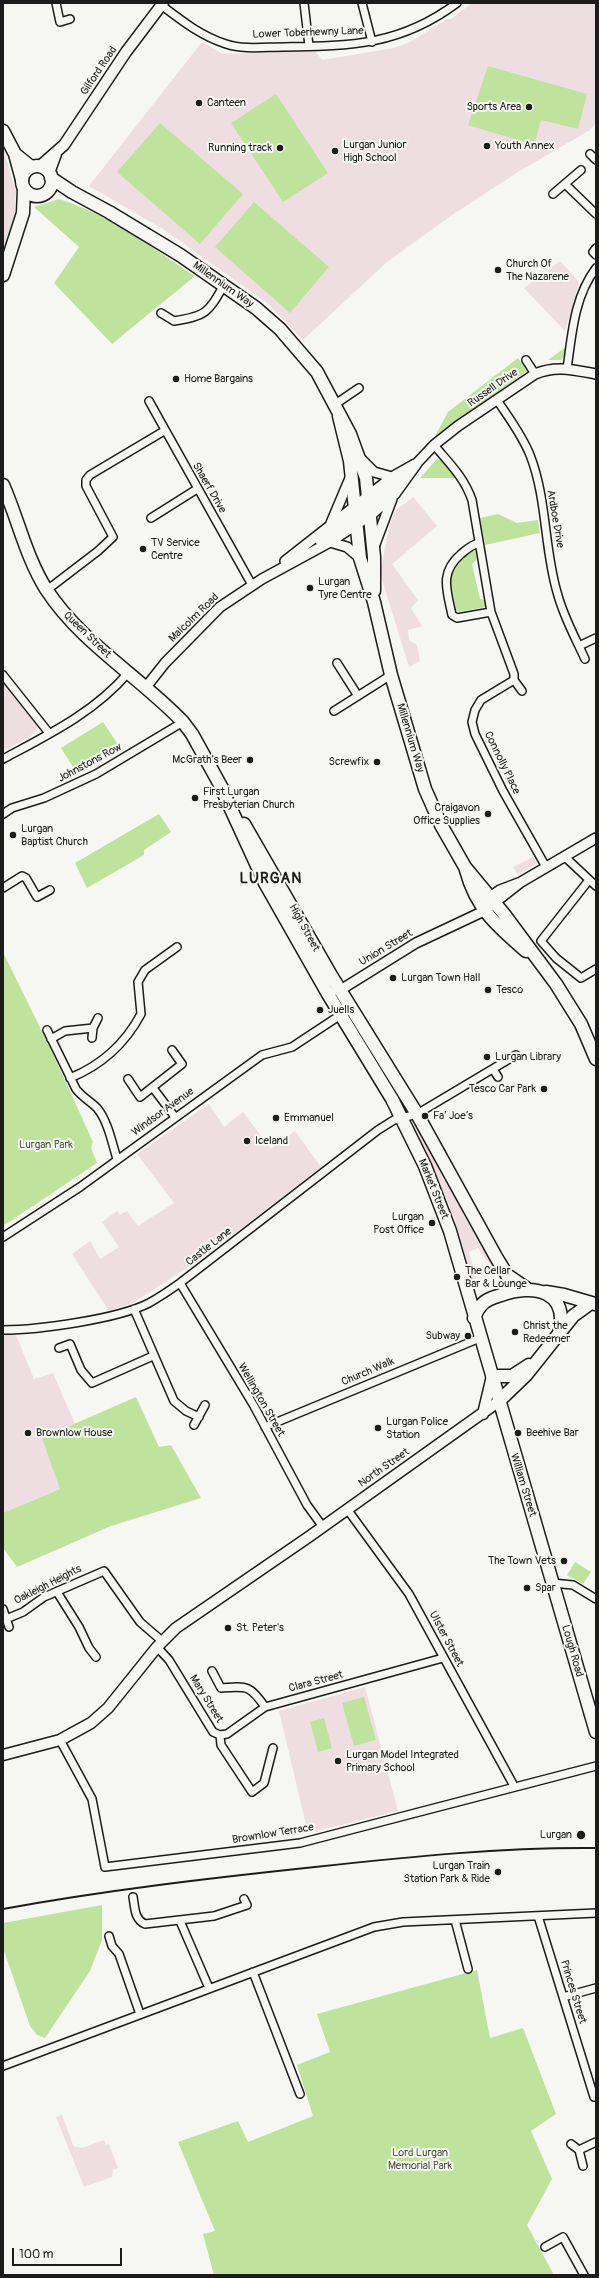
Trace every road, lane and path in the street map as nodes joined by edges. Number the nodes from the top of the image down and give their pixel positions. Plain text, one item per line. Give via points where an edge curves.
1 (56, 3) edge
2 (304, 3) edge
3 (362, 3) edge
4 (457, 3) edge
5 (162, 4) edge
6 (70, 19) dead end
7 (372, 42) junction
8 (309, 46) junction
9 (3, 131) edge
10 (15, 154) junction
11 (590, 154) dead end
12 (596, 160) edge
13 (581, 170) dead end
14 (43, 171) junction
15 (23, 184) junction
16 (566, 184) junction
17 (48, 190) junction
18 (72, 192) junction
19 (553, 194) dead end
20 (37, 196) junction
21 (23, 213) junction
22 (596, 214) edge
23 (596, 248) edge
24 (596, 255) edge
25 (596, 268) edge
26 (3, 275) edge
27 (224, 285) junction
28 (161, 313) dead end
29 (526, 360) dead end
30 (567, 369) junction
31 (535, 374) junction
32 (596, 374) edge
33 (359, 388) dead end
34 (497, 400) junction
35 (149, 401) dead end
36 (334, 405) junction
37 (339, 416) junction
38 (164, 431) junction
39 (350, 434) junction
40 (434, 445) junction
41 (360, 458) junction
42 (418, 462) junction
43 (412, 470) junction
44 (352, 474) junction
45 (392, 477) junction
46 (3, 485) edge
47 (197, 489) junction
48 (395, 494) junction
49 (363, 511) junction
50 (150, 518) dead end
51 (330, 526) junction
52 (330, 542) junction
53 (479, 543) junction
54 (374, 547) junction
55 (290, 557) junction
56 (360, 558) junction
57 (268, 575) junction
58 (252, 585) junction
59 (47, 590) junction
60 (373, 599) junction
61 (491, 612) junction
62 (596, 638) edge
63 (579, 646) junction
64 (585, 659) dead end
65 (337, 663) dead end
66 (128, 673) junction
67 (3, 675) edge
68 (391, 675) junction
69 (514, 680) junction
70 (146, 687) junction
71 (522, 691) dead end
72 (358, 696) junction
73 (334, 711) dead end
74 (183, 722) junction
75 (49, 733) junction
76 (3, 759) edge
77 (3, 814) edge
78 (596, 838) edge
79 (565, 857) junction
80 (546, 867) junction
81 (589, 880) junction
82 (596, 886) edge
83 (3, 888) edge
84 (50, 890) dead end
85 (488, 904) junction
86 (284, 905) junction
87 (177, 947) dead end
88 (544, 967) junction
89 (596, 969) edge
90 (340, 990) junction
91 (328, 994) junction
92 (351, 1007) junction
93 (340, 1016) junction
94 (98, 1018) dead end
95 (93, 1028) junction
96 (47, 1030) dead end
97 (92, 1038) dead end
98 (51, 1039) junction
99 (593, 1041) edge
100 (172, 1050) dead end
101 (516, 1055) dead end
102 (596, 1059) edge
103 (493, 1069) junction
104 (498, 1077) dead end
105 (70, 1078) junction
106 (128, 1079) dead end
107 (153, 1088) junction
108 (417, 1114) junction
109 (175, 1117) junction
110 (401, 1118) junction
111 (117, 1159) junction
112 (3, 1236) edge
113 (508, 1275) junction
114 (180, 1283) junction
115 (526, 1288) junction
116 (546, 1292) junction
117 (468, 1293) junction
118 (594, 1304) edge
119 (134, 1309) junction
120 (474, 1318) junction
121 (3, 1330) edge
122 (558, 1335) junction
123 (480, 1338) junction
124 (59, 1348) dead end
125 (153, 1356) junction
126 (535, 1362) junction
127 (492, 1376) junction
128 (498, 1402) junction
129 (204, 1405) dead end
130 (483, 1414) junction
131 (199, 1416) junction
132 (194, 1425) dead end
133 (265, 1427) junction
134 (347, 1509) junction
135 (323, 1527) junction
136 (548, 1569) joint
137 (552, 1583) junction
138 (57, 1592) junction
139 (596, 1599) edge
140 (3, 1608) edge
141 (6, 1619) junction
142 (9, 1626) dead end
143 (159, 1644) junction
144 (96, 1657) dead end
145 (443, 1658) junction
146 (212, 1671) dead end
147 (265, 1707) junction
148 (596, 1732) edge
149 (220, 1735) junction
150 (60, 1740) junction
151 (273, 1748) dead end
152 (3, 1755) edge
153 (596, 1766) edge
154 (514, 1786) junction
155 (133, 1897) dead end
156 (244, 1899) dead end
157 (596, 1913) edge
158 (538, 1916) junction
159 (455, 1920) junction
160 (180, 1921) junction
161 (108, 1936) dead end
162 (468, 1969) dead end
163 (253, 1972) junction
164 (209, 1988) junction
165 (596, 1988) edge
166 (563, 1997) junction
167 (140, 2014) junction
168 (3, 2066) edge
169 (300, 2094) dead end
170 (594, 2097) dead end
171 (596, 2142) edge
172 (571, 2144) dead end
173 (579, 2150) junction
174 (583, 2166) dead end
175 (545, 2247) dead end
176 (584, 2275) edge

1 - 6 street via 60,22
2 - 8 street
3 - 7 street
4 - 7 street, Lower Toberhewny Lane via 415,30
5 - 8 street, Lower Toberhewny Lane via 190,27 228,45
5 - 14 main road, Gilford Road
7 - 8 street, Lower Toberhewny Lane
9 - 10 main road
10 - 14 main road, Millennium Way
10 - 15 main road
11 - 12 street
13 - 16 street
14 - 15 main road via 25,171
14 - 17 main road
14 - 18 main road, Millennium Way
15 - 20 main road via 30,194
15 - 21 main road
16 - 19 street
16 - 22 street
17 - 18 main road, Millennium Way
17 - 20 main road
18 - 27 main road, Millennium Way via 142,231
20 - 21 main road
21 - 26 main road
23 - 24 street via 593,252
25 - 30 street via 587,281 578,304
27 - 28 street via 207,312 201,316 174,322
27 - 36 main road, Millennium Way via 256,308 300,350 317,372
29 - 31 street
30 - 31 street, Russell Drive via 552,368
30 - 32 street, Russell Drive
31 - 34 street, Russell Drive
33 - 36 street
34 - 40 street, Russell Drive
34 - 63 street, Ardboe Drive via 520,434 530,455 556,591
35 - 38 street, Shaerf Drive
36 - 37 main road, Millennium Way
37 - 39 main road, Millennium Way
37 - 44 main road, Millennium Way
38 - 47 street, Shaerf Drive
38 - 59 street via 90,475 86,480 86,486 113,537
39 - 41 main road, Millennium Way
39 - 49 main road
40 - 42 street, Russell Drive
40 - 53 street via 468,488
41 - 45 street via 374,472
41 - 49 main road, Millennium Way
42 - 43 street
42 - 45 street
43 - 48 street
43 - 49 street
44 - 49 main road, Millennium Way
44 - 51 street
45 - 49 street
46 - 59 main road, Queen Street via 35,568
47 - 50 street
47 - 58 street, Shaerf Drive
48 - 49 street
48 - 54 street
49 - 51 street, Malcolm Road
49 - 52 street, Malcolm Road
49 - 54 main road, Millennium Way
49 - 55 street via 298,555
49 - 56 main road, Millennium Way
49 - 60 main road
51 - 55 street, Malcolm Road
52 - 56 street via 347,547
52 - 57 street, Malcolm Road
53 - 61 street
53 - 61 street via 473,544 454,560 446,572 452,615 457,618
54 - 60 main road, Millennium Way
55 - 57 street, Malcolm Road
56 - 60 main road, Millennium Way
57 - 58 street, Malcolm Road
58 - 70 street, Malcolm Road via 207,620
59 - 66 main road, Queen Street via 72,622
60 - 68 main road, Millennium Way
61 - 69 street
62 - 63 street
63 - 64 street, Ardboe Drive
65 - 72 street
66 - 70 main road, Queen Street
66 - 75 street via 88,710
67 - 75 street
68 - 72 street
68 - 85 main road, Millennium Way via 425,789 441,825
69 - 71 street
69 - 80 street, Connolly Place via 482,700 475,710 472,722 475,734 503,791
70 - 74 main road, High Street
72 - 73 street
74 - 77 street, Johnstons Row via 96,774
74 - 86 main road, High Street via 192,734
75 - 76 street
78 - 79 street, Union Street
79 - 80 street, Union Street
79 - 81 street
80 - 85 street, Union Street via 521,882 500,890
81 - 82 street
81 - 89 street via 541,942 581,978
83 - 84 street via 22,876 26,878 37,897
85 - 88 main road, Millennium Way
85 - 88 main road, Millennium Way via 526,951
85 - 90 street, Union Street via 416,943
86 - 90 main road, High Street
86 - 91 main road, High Street
87 - 105 street via 144,970 138,982 141,1014 119,1047 102,1062
88 - 99 main road, Millennium Way
90 - 91 street, Union Street
90 - 92 main road, Market Street
91 - 93 main road, Market Street
92 - 93 street, Windsor Avenue
92 - 108 main road, Market Street
93 - 109 street, Windsor Avenue via 292,1047 262,1055
93 - 110 main road, Market Street via 392,1099
94 - 95 street
95 - 97 street
95 - 98 street via 64,1031
96 - 98 street
98 - 105 street
99 - 102 main road, Millennium Way
100 - 107 street via 182,1064
101 - 103 street, Castle Lane
103 - 104 street
103 - 108 street, Castle Lane
105 - 111 street via 82,1097 102,1116
106 - 107 street via 140,1097
107 - 109 street
108 - 110 street, Castle Lane
108 - 113 main road, Market Street via 474,1220
109 - 111 street, Windsor Avenue
110 - 114 street, Castle Lane via 378,1130
110 - 117 main road, Market Street via 425,1166 450,1231
111 - 112 street, Windsor Avenue via 80,1187
113 - 115 main road, Market Street
113 - 117 main road via 504,1284 497,1289 480,1296
114 - 119 street, Castle Lane
114 - 133 street, Wellington Street
115 - 116 main road
115 - 120 main road via 486,1301 480,1306
116 - 118 main road
116 - 122 main road via 555,1300 560,1310 561,1325
117 - 120 main road, Market Street
118 - 122 main road via 573,1316
119 - 121 street, Castle Lane via 74,1322
119 - 125 street
120 - 123 main road, Market Street
122 - 126 main road
123 - 127 main road, Market Street
123 - 133 street, Church Walk
124 - 125 street via 70,1344 81,1370 92,1383
125 - 131 street via 174,1401 186,1411
126 - 127 main road via 512,1376
126 - 128 main road via 520,1382
127 - 128 main road, Market Street
127 - 130 main road
128 - 130 main road, North Street
128 - 136 main road, William Street
129 - 131 street
130 - 134 main road, North Street
131 - 132 street
133 - 135 street, Wellington Street via 307,1505
134 - 135 main road, North Street
134 - 145 street, Ulster Street via 409,1594
135 - 143 main road, North Street via 195,1614
136 - 137 main road, Lough Road
137 - 139 street via 573,1585
137 - 148 main road, Lough Road
138 - 141 street, Oakleigh Heights
138 - 143 street, Oakleigh Heights via 104,1571
138 - 144 street
140 - 141 street, Oakleigh Heights
141 - 142 street, Oakleigh Heights
143 - 149 street, Mary Street via 213,1732
143 - 150 main road, North Street via 100,1716 81,1730
145 - 147 street, Clara Street
145 - 154 street, Ulster Street
146 - 147 street via 221,1688 247,1686 256,1693
147 - 149 street, Mary Street via 227,1734
149 - 151 street via 221,1745 252,1792 264,1783
150 - 152 main road, North Street
150 - 154 street, Brownlow Terrace via 92,1799 105,1867 300,1843
153 - 154 street, Brownlow Terrace
155 - 160 street via 136,1916 140,1922 145,1924
156 - 160 street via 247,1905 214,1916
157 - 158 street
158 - 159 street
158 - 166 street, Princes Street
159 - 162 street
159 - 163 street via 403,1922 374,1927
160 - 164 street
161 - 167 street via 119,1954
163 - 164 street
163 - 169 street
164 - 167 street
165 - 166 street
166 - 170 street, Princes Street
167 - 168 street
171 - 173 street
172 - 173 street
173 - 174 street
175 - 176 street via 563,2237

